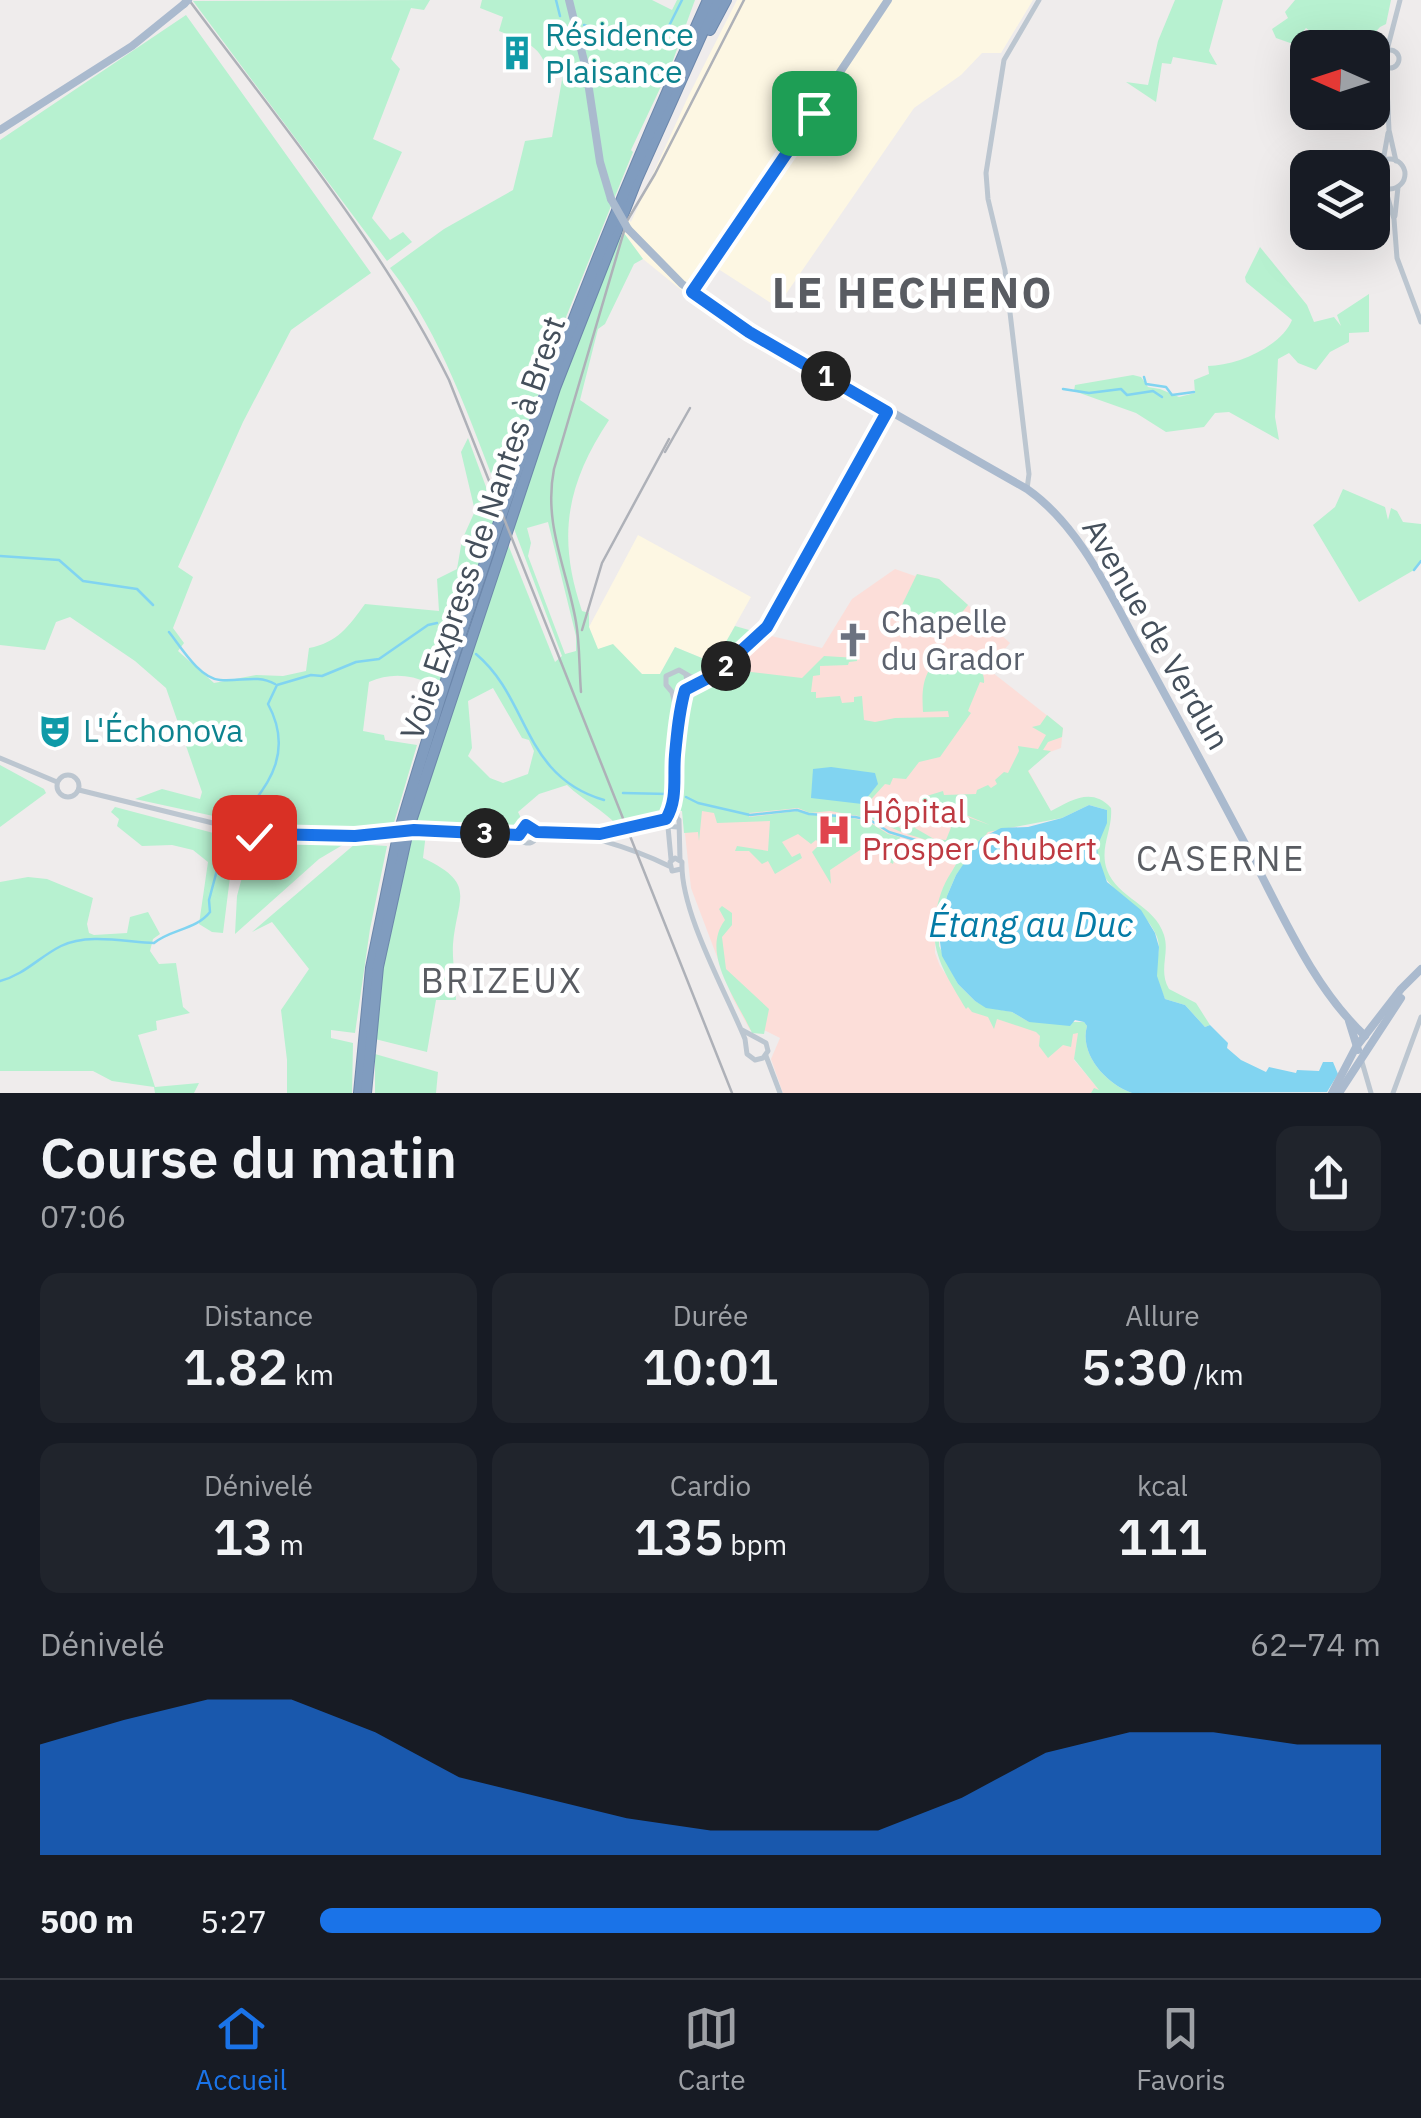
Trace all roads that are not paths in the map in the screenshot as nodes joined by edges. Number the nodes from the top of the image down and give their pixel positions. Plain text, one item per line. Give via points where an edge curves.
1 (569, 0) edge
2 (708, 0) edge
3 (717, 0) edge
4 (726, 0) edge
5 (888, 0) edge
6 (1039, 0) edge
7 (1400, 0) edge
8 (186, 2) edge
9 (1390, 51) joint
10 (1390, 66) edge
11 (675, 92) junction
12 (0, 130) edge
13 (1389, 130) joint
14 (1385, 150) edge
15 (1390, 160) edge
16 (1396, 160) junction
17 (1399, 186) junction
18 (1390, 187) edge
19 (1390, 205) edge
20 (1394, 219) junction
21 (692, 292) junction
22 (1421, 322) edge
23 (887, 412) junction
24 (1028, 489) junction
25 (686, 675) junction
26 (708, 679) junction
27 (686, 689) junction
28 (672, 692) junction
29 (679, 718) junction
30 (0, 758) edge
31 (58, 783) junction
32 (79, 790) junction
33 (670, 817) junction
34 (668, 827) junction
35 (676, 827) junction
36 (404, 832) junction
37 (537, 832) junction
38 (271, 834) junction
39 (252, 835) junction
40 (519, 835) junction
41 (584, 836) junction
42 (241, 837) junction
43 (255, 844) junction
44 (680, 860) junction
45 (670, 863) junction
46 (679, 871) junction
47 (1421, 973) edge
48 (1388, 1007) junction
49 (1421, 1017) edge
50 (1350, 1021) junction
51 (742, 1030) junction
52 (1365, 1036) junction
53 (755, 1038) junction
54 (746, 1046) junction
55 (1359, 1053) junction
56 (766, 1056) junction
57 (362, 1093) edge
58 (780, 1093) edge
59 (1337, 1093) edge
60 (1371, 1093) edge
61 (1393, 1093) edge

1 - 21 main road, Avenue de Verdun, bridge via 611,199 628,229
2 - 36 highway, Voie Express de Nantes à Brest via 611,220 544,394
3 - 11 highway, Voie Express de Nantes à Brest
4 - 11 highway
5 - 21 main road
6 - 24 street via 1004,60 987,192 1005,270
7 - 9 street
8 - 12 main road via 132,46
9 - 10 street via 1398,60
11 - 36 highway, Voie Express de Nantes à Brest via 541,425
13 - 14 street
13 - 16 street
15 - 16 street
16 - 17 street via 1405,174
17 - 18 street
17 - 20 street
19 - 20 street
20 - 22 street via 1400,262
21 - 23 main road, Avenue de Verdun
23 - 24 main road, Avenue de Verdun
23 - 26 street via 768,625
24 - 50 main road, Avenue de Verdun via 1062,521 1108,590 1304,956
25 - 26 street
25 - 27 street
25 - 28 street via 674,670 666,676
26 - 27 street
27 - 28 street
27 - 29 street
28 - 29 street
29 - 33 street
30 - 31 street
31 - 32 street via 65,797
31 - 32 street via 72,776
32 - 42 street
33 - 34 street
33 - 35 street
33 - 41 street
34 - 35 street
34 - 45 street
35 - 44 street
36 - 57 highway, Voie Express de Nantes à Brest via 366,1033
37 - 40 street via 526,825
37 - 40 street via 530,843
37 - 41 street
38 - 39 street
38 - 40 street
38 - 43 street
39 - 42 street
39 - 43 street
41 - 45 street
42 - 43 street via 245,851
44 - 45 street
44 - 46 street
45 - 46 street
46 - 51 street
47 - 48 main road
47 - 55 main road
48 - 52 main road
48 - 55 main road
49 - 61 street
50 - 52 main road, Avenue de Verdun
50 - 55 main road, Avenue de Verdun
51 - 53 street
51 - 54 street
52 - 55 main road
53 - 54 street
53 - 56 street via 766,1042
54 - 56 street via 752,1059
55 - 59 main road
55 - 60 street, Avenue de Verdun
56 - 58 street

